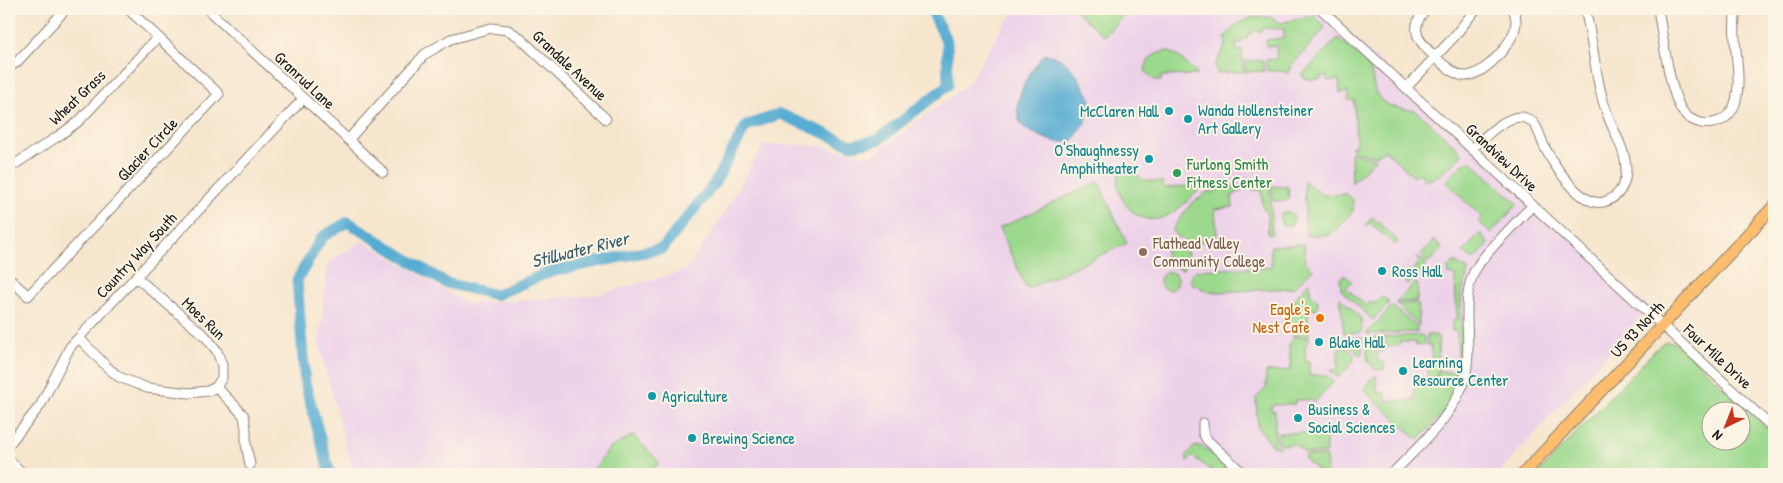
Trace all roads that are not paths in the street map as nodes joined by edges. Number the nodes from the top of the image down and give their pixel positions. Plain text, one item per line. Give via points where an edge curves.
1 (66, 9) edge
2 (128, 9) edge
3 (207, 9) edge
4 (1321, 9) edge
5 (1426, 9) edge
6 (1476, 9) edge
7 (1513, 9) edge
8 (1585, 9) edge
9 (1658, 9) edge
10 (1736, 9) edge
11 (158, 37) junction
12 (1436, 56) junction
13 (9, 67) edge
14 (1406, 88) junction
15 (303, 98) junction
16 (606, 119) dead end
17 (348, 140) junction
18 (1472, 149) junction
19 (9, 168) edge
20 (383, 172) dead end
21 (1533, 206) junction
22 (1774, 206) edge
23 (136, 277) junction
24 (9, 278) edge
25 (1663, 325) junction
26 (79, 338) junction
27 (216, 387) junction
28 (1203, 423) dead end
29 (1774, 429) edge
30 (9, 444) edge
31 (9, 460) edge
32 (250, 465) dead end
33 (24, 474) edge
34 (1244, 474) edge
35 (1392, 474) edge
36 (1523, 474) edge

1 - 13 street
2 - 11 street, Glacier Circle
3 - 15 street, Granrud Lane
4 - 14 street, Grandview Drive
5 - 12 street via 1417,23 1416,32
6 - 12 street
7 - 12 street via 1516,25 1511,39 1481,71 1462,76
8 - 18 street via 1603,102 1625,159 1625,181 1618,193 1600,203 1582,196 1554,164 1535,126 1527,118 1516,118 1500,125
9 - 10 street via 1678,106 1689,118 1709,124 1729,114 1736,97
11 - 19 street, Wheat Grass via 79,121
11 - 24 street, Glacier Circle via 219,94 28,296
12 - 14 street
14 - 18 street, Grandview Drive
15 - 17 street, Granrud Lane
15 - 23 street, Country Way South
16 - 17 street, Grandale Avenue via 519,37 508,30 491,28 451,39 426,54
17 - 20 street, Granrud Lane
18 - 21 street, Grandview Drive
21 - 25 street, Grandview Drive
21 - 35 street via 1478,263 1468,288 1465,377 1449,411
22 - 25 main road, US 93 North
23 - 26 street, Country Way South
23 - 27 street, Moes Run via 206,337 217,351 222,378
25 - 29 street, Four Mile Drive
25 - 36 main road, US 93 North
26 - 27 street via 119,376 146,388 189,393
26 - 30 street, Country Way South via 70,347 40,406
27 - 32 street via 244,416
28 - 34 street via 1207,440
31 - 33 street

